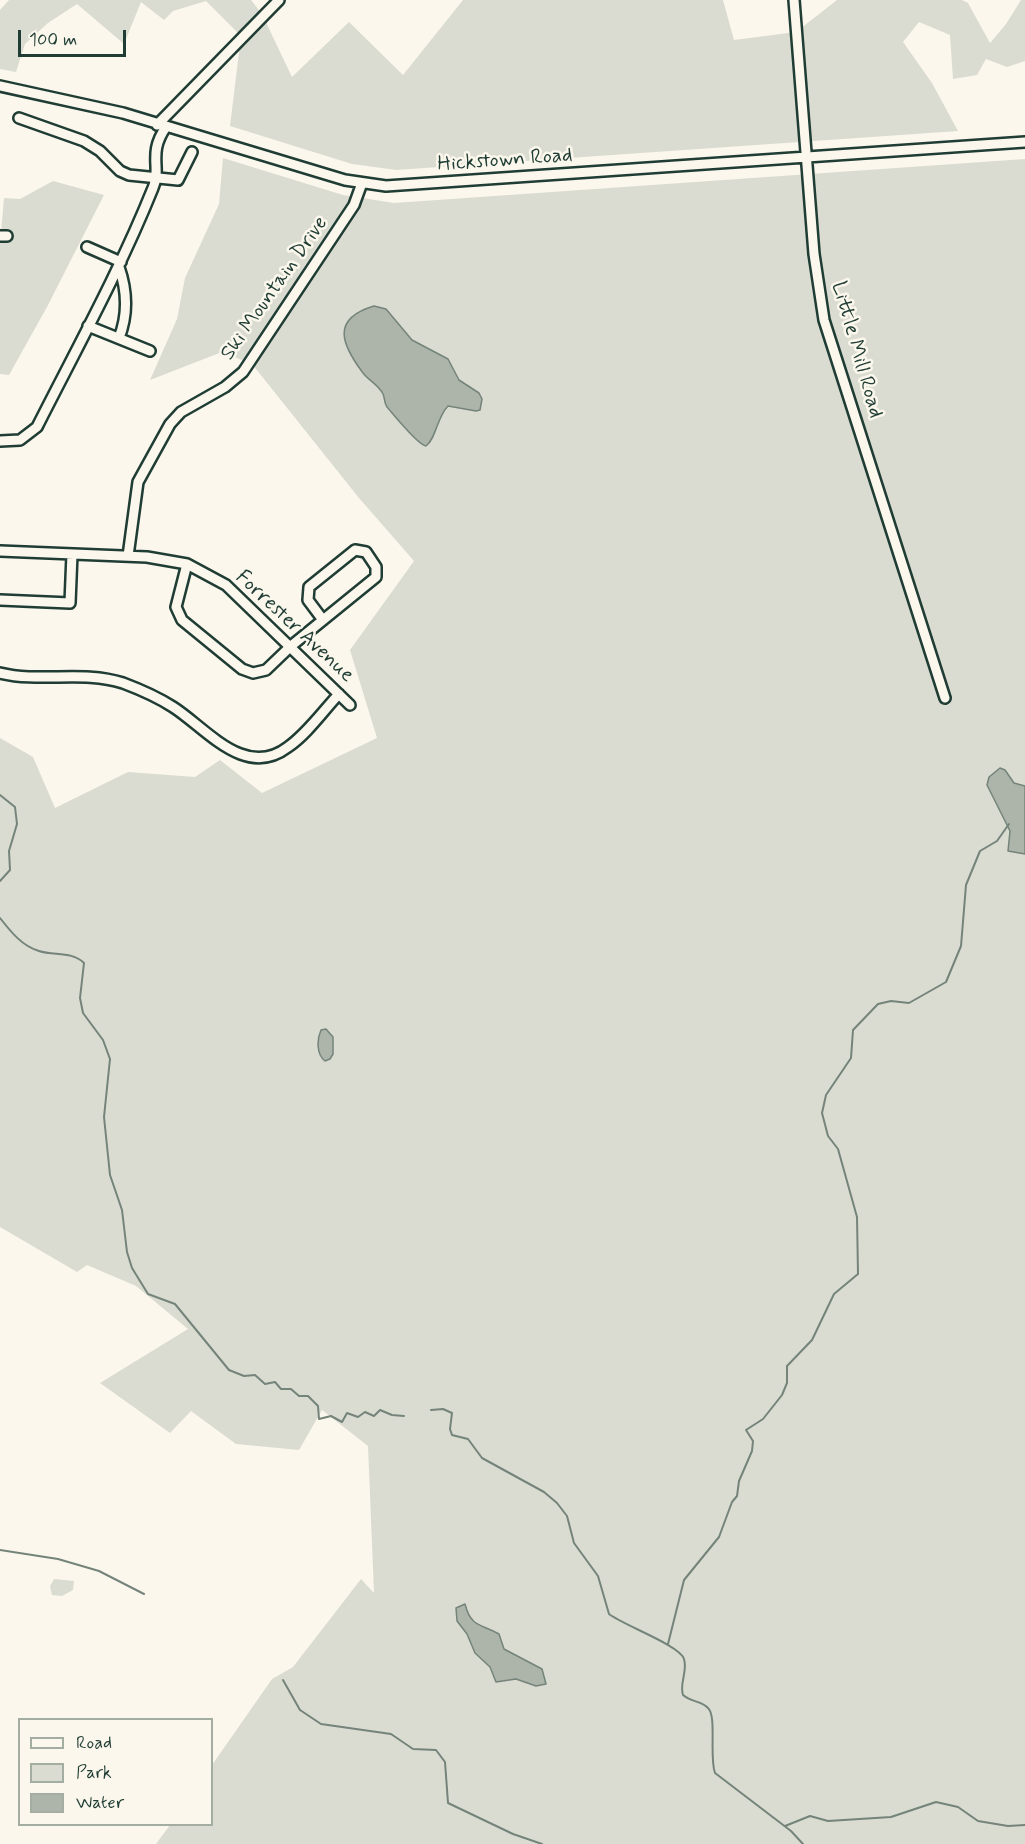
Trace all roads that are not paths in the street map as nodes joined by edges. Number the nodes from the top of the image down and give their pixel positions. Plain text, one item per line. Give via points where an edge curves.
1 (279, 0) edge
2 (794, 0) edge
3 (0, 86) edge
4 (20, 118) dead end
5 (162, 126) junction
6 (1025, 142) edge
7 (192, 152) dead end
8 (806, 158) junction
9 (155, 177) junction
10 (362, 183) junction
11 (87, 247) dead end
12 (120, 265) junction
13 (88, 326) junction
14 (119, 338) junction
15 (150, 351) dead end
16 (0, 441) edge
17 (0, 551) edge
18 (72, 554) junction
19 (128, 556) junction
20 (187, 564) junction
21 (0, 600) edge
22 (323, 620) junction
23 (291, 646) junction
24 (0, 673) edge
25 (339, 694) junction
26 (945, 698) dead end
27 (351, 705) dead end

1 - 5 street
2 - 8 street, Little Mill Road
3 - 5 street, Hickstown Road via 123,113
4 - 9 street via 84,141 129,175
5 - 9 street via 154,153
5 - 10 street, Hickstown Road
6 - 8 street, Hickstown Road
7 - 9 street via 181,179
8 - 10 street, Hickstown Road via 400,186
8 - 26 street, Little Mill Road via 824,320
9 - 12 street
10 - 19 street, Ski Mountain Drive via 354,205 243,372 181,412 170,424 138,482
11 - 12 street
12 - 13 street
12 - 14 street via 126,320
13 - 14 street
13 - 16 street via 38,428 20,440
14 - 15 street
17 - 18 street, Forrester Avenue
18 - 19 street, Forrester Avenue
18 - 21 street via 70,603
19 - 20 street, Forrester Avenue
20 - 23 street, Forrester Avenue via 226,585
20 - 23 street via 176,607 182,620 211,645 253,673 266,670
22 - 22 street via 376,577 376,567 366,552 355,550 309,587 308,600
22 - 23 street
23 - 25 street, Forrester Avenue
24 - 25 street via 90,676 125,684 173,707 220,745 262,758 288,748
25 - 27 street, Forrester Avenue

